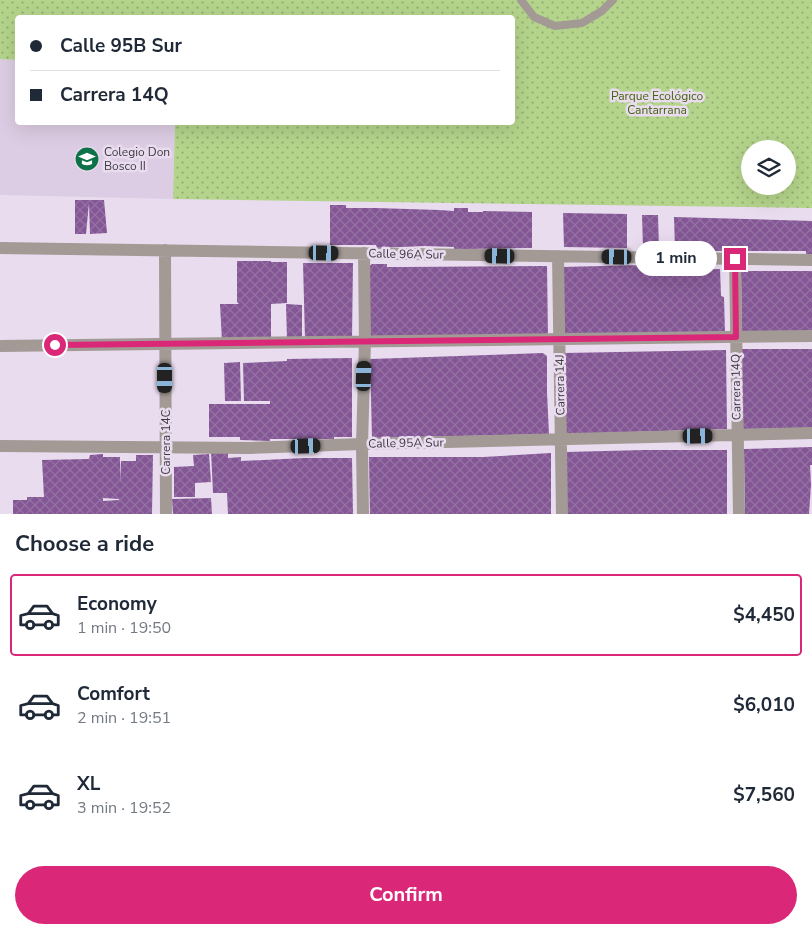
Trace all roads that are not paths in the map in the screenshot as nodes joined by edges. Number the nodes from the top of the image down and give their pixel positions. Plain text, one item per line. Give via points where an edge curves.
1 (521, 0) edge
2 (614, 0) edge
3 (0, 248) edge
4 (165, 250) junction
5 (364, 253) junction
6 (558, 256) junction
7 (735, 259) junction
8 (812, 260) edge
9 (812, 336) edge
10 (736, 337) junction
11 (559, 339) junction
12 (365, 342) junction
13 (165, 344) junction
14 (0, 346) edge
15 (812, 433) edge
16 (737, 435) junction
17 (561, 440) junction
18 (362, 444) junction
19 (0, 446) edge
20 (166, 447) junction
21 (166, 514) edge
22 (363, 514) edge
23 (562, 514) edge
24 (739, 514) edge

1 - 2 lane via 534,17 555,26 582,23
3 - 4 street, Calle 96A Sur
4 - 5 street, Calle 96A Sur
4 - 13 street, Carrera 14C
5 - 6 street, Calle 96A Sur
5 - 12 street
6 - 7 street, Calle 96A Sur
6 - 11 street, Carrera 14J
7 - 8 street, Calle 96A Sur
7 - 10 street, Carrera 14Q
9 - 10 street
10 - 11 street
10 - 16 street, Carrera 14Q
11 - 12 street
11 - 17 street, Carrera 14J
12 - 13 street
12 - 18 street
13 - 14 street
13 - 20 street, Carrera 14C
15 - 16 street, Calle 95A Sur
16 - 17 street, Calle 95A Sur
16 - 24 street, Carrera 14Q
17 - 18 street, Calle 95A Sur
17 - 23 street, Carrera 14J
18 - 20 street, Calle 95A Sur
18 - 22 street
19 - 20 street, Calle 95A Sur
20 - 21 street, Carrera 14C

